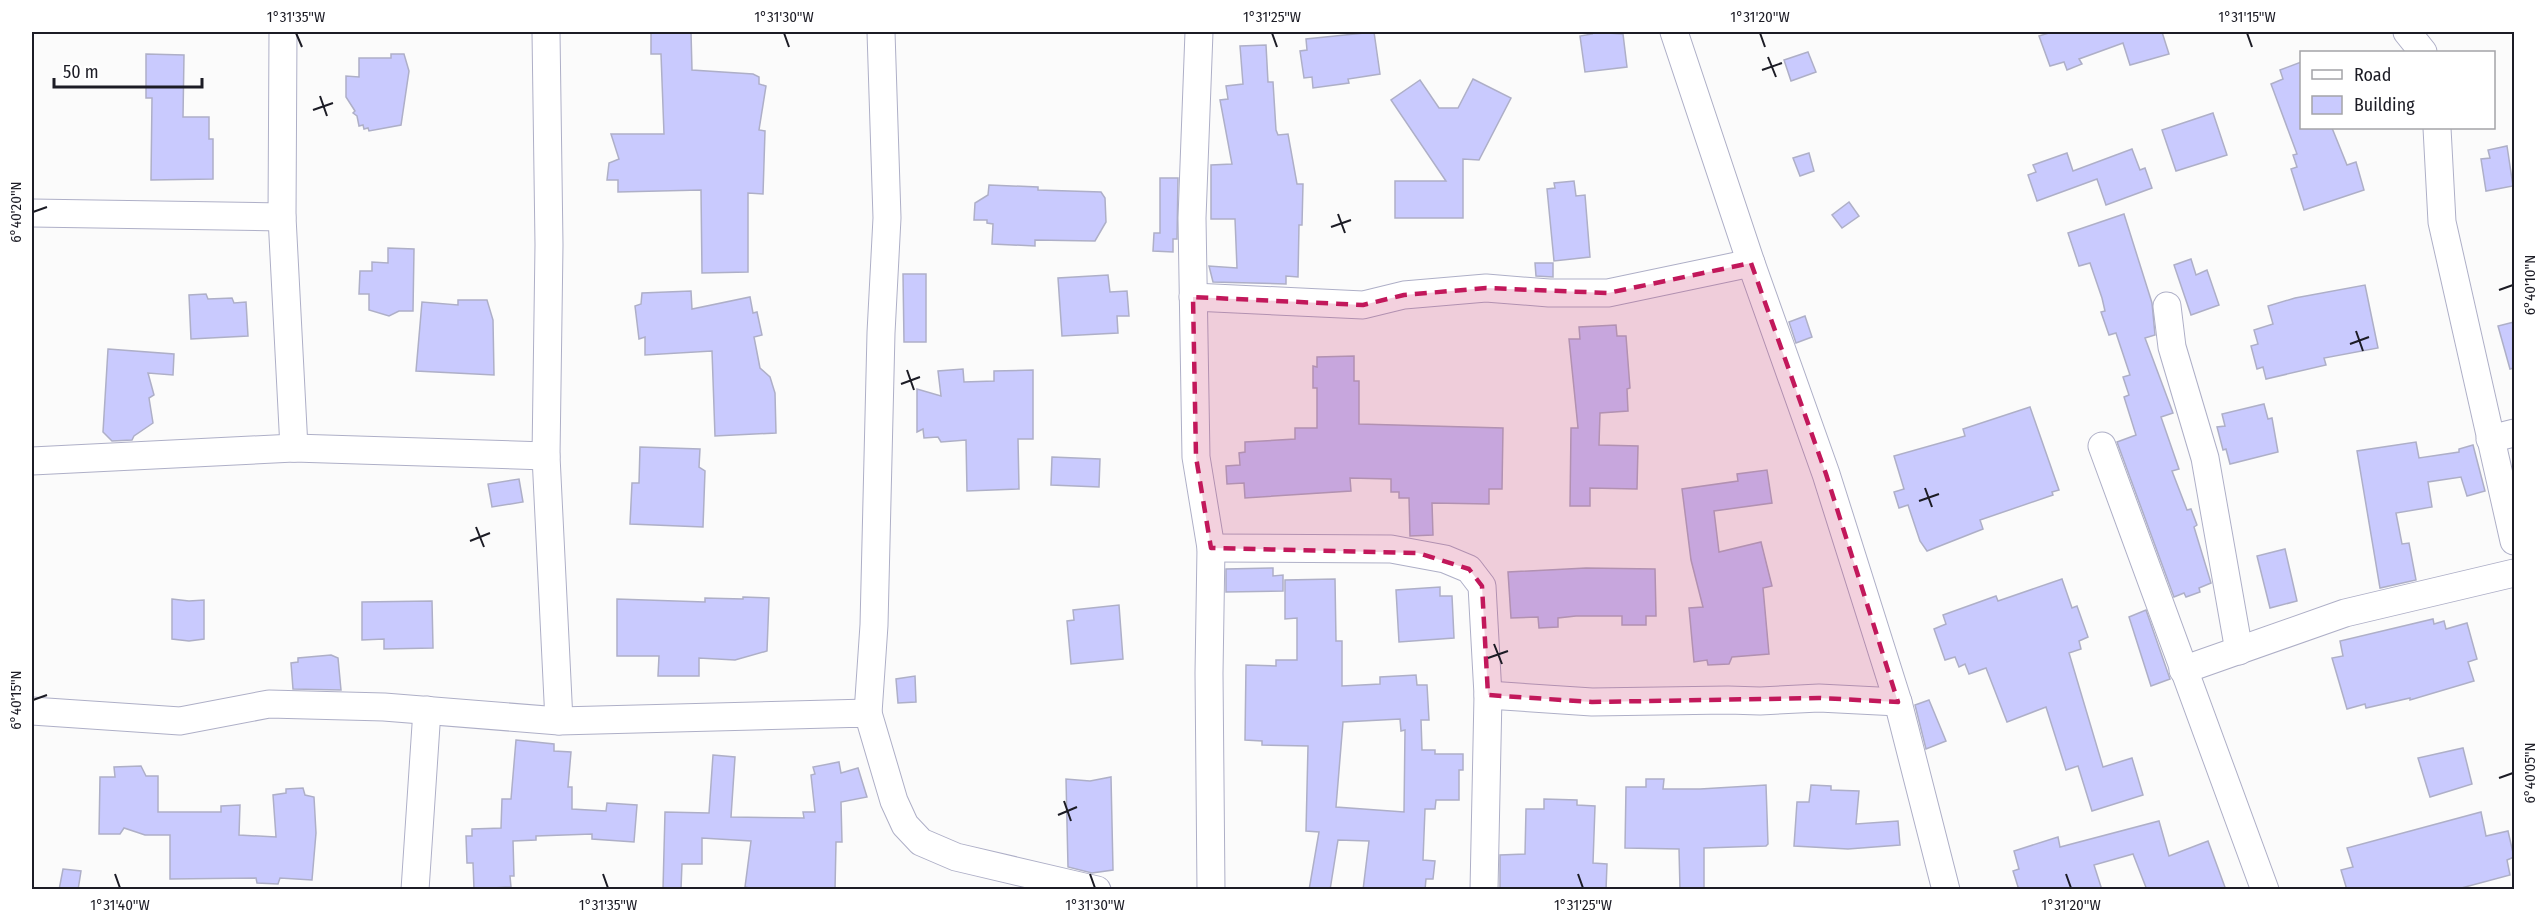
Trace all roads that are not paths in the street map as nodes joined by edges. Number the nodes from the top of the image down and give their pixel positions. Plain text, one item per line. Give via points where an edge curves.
1 (283, 32) edge
2 (546, 32) edge
3 (881, 32) edge
4 (1199, 32) edge
5 (1674, 32) edge
6 (2407, 32) edge
7 (2422, 51) edge
8 (2437, 129) edge
9 (32, 213) edge
10 (282, 217) junction
11 (1750, 262) junction
12 (1193, 297) junction
13 (2167, 306) dead end
14 (2502, 436) edge
15 (2102, 446) dead end
16 (294, 448) junction
17 (546, 456) junction
18 (32, 461) edge
19 (2514, 541) edge
20 (1210, 548) junction
21 (2514, 573) edge
22 (2239, 651) junction
23 (2183, 670) junction
24 (1488, 695) junction
25 (1898, 702) junction
26 (427, 710) junction
27 (32, 711) edge
28 (867, 712) junction
29 (559, 721) junction
30 (415, 890) edge
31 (1097, 890) edge
32 (1211, 890) edge
33 (1484, 890) edge
34 (1946, 890) edge
35 (2265, 890) edge

1 - 10 street
2 - 17 street
3 - 28 street via 887,218 874,625
4 - 12 street
5 - 11 street
6 - 7 street
8 - 14 street via 2442,222 2483,398
9 - 10 street
10 - 16 street
11 - 12 street via 1608,293 1486,288 1404,296 1364,305
11 - 25 street via 1826,474
12 - 20 street via 1196,457
13 - 22 street via 2172,347 2205,458
14 - 19 street
15 - 23 street
16 - 17 street
16 - 18 street
17 - 29 street
20 - 24 street via 1391,549 1445,558 1469,568 1482,586
20 - 32 street
21 - 22 street via 2345,613
22 - 23 street
23 - 35 street
24 - 25 street via 1592,702 1820,698
24 - 33 street
25 - 34 street
26 - 27 street via 269,704 180,721
26 - 29 street
26 - 30 street
28 - 29 street
28 - 31 street via 894,801 905,825 921,842 956,857

